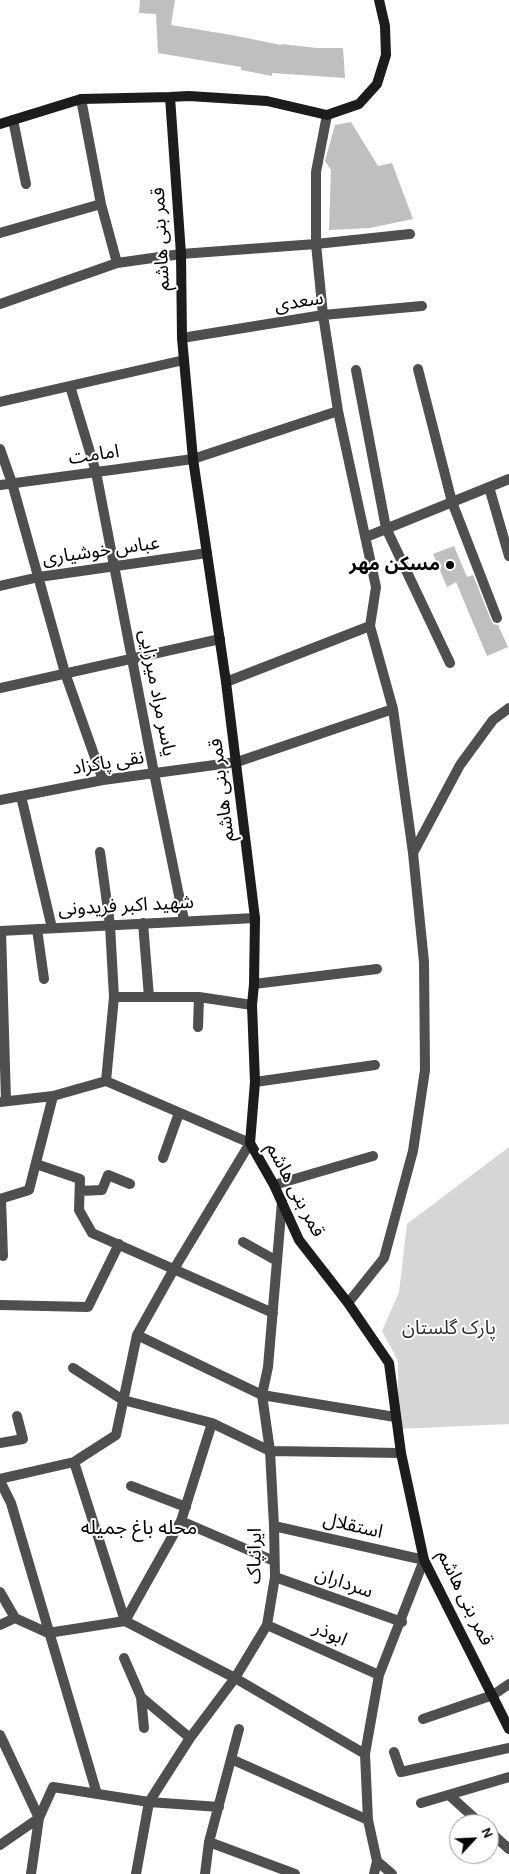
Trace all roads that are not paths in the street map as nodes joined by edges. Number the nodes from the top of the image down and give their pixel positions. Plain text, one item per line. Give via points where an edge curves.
1 (379, 0) edge
2 (170, 97) junction
3 (81, 99) junction
4 (328, 115) junction
5 (13, 120) junction
6 (0, 124) edge
7 (26, 184) dead end
8 (101, 204) junction
9 (0, 233) edge
10 (410, 234) dead end
11 (316, 244) junction
12 (181, 254) junction
13 (117, 263) junction
14 (0, 304) edge
15 (422, 306) dead end
16 (323, 315) junction
17 (182, 338) junction
18 (184, 360) junction
19 (418, 369) dead end
20 (356, 370) dead end
21 (70, 386) junction
22 (0, 402) edge
23 (338, 411) junction
24 (0, 448) edge
25 (193, 459) junction
26 (96, 472) junction
27 (509, 480) edge
28 (12, 483) junction
29 (0, 485) edge
30 (489, 487) junction
31 (452, 502) junction
32 (386, 528) junction
33 (366, 537) junction
34 (207, 553) junction
35 (509, 556) edge
36 (114, 567) junction
37 (39, 577) junction
38 (0, 586) edge
39 (497, 618) dead end
40 (370, 626) junction
41 (220, 639) junction
42 (132, 658) junction
43 (450, 663) dead end
44 (65, 673) junction
45 (226, 682) junction
46 (0, 688) edge
47 (509, 708) edge
48 (393, 709) junction
49 (237, 762) junction
50 (154, 774) junction
51 (103, 780) junction
52 (21, 796) junction
53 (0, 800) edge
54 (100, 852) dead end
55 (414, 853) junction
56 (254, 918) junction
57 (184, 920) junction
58 (143, 923) junction
59 (110, 924) junction
60 (52, 928) junction
61 (37, 929) junction
62 (1, 931) edge
63 (377, 969) dead end
64 (44, 980) dead end
65 (254, 984) junction
66 (1, 990) edge
67 (114, 997) junction
68 (149, 997) junction
69 (198, 997) junction
70 (252, 1005) junction
71 (198, 1027) dead end
72 (2, 1045) edge
73 (375, 1065) dead end
74 (106, 1081) junction
75 (256, 1082) junction
76 (53, 1096) junction
77 (3, 1101) edge
78 (179, 1113) junction
79 (250, 1143) junction
80 (373, 1156) dead end
81 (163, 1158) dead end
82 (36, 1164) junction
83 (130, 1184) dead end
84 (274, 1185) junction
85 (80, 1191) junction
86 (0, 1199) edge
87 (282, 1202) junction
88 (243, 1242) dead end
89 (119, 1244) junction
90 (3, 1256) dead end
91 (277, 1261) junction
92 (174, 1269) junction
93 (348, 1303) junction
94 (0, 1304) edge
95 (273, 1313) junction
96 (137, 1335) junction
97 (73, 1368) dead end
98 (262, 1396) junction
99 (123, 1400) junction
100 (17, 1416) dead end
101 (395, 1417) junction
102 (212, 1423) junction
103 (0, 1443) edge
104 (270, 1451) junction
105 (401, 1453) junction
106 (74, 1462) junction
107 (0, 1480) edge
108 (132, 1486) dead end
109 (186, 1507) junction
110 (181, 1521) junction
111 (274, 1526) junction
112 (424, 1560) junction
113 (274, 1561) junction
114 (275, 1577) junction
115 (0, 1592) edge
116 (15, 1618) junction
117 (125, 1622) junction
118 (402, 1622) junction
119 (0, 1625) edge
120 (267, 1625) junction
121 (48, 1633) junction
122 (124, 1658) dead end
123 (379, 1676) junction
124 (235, 1678) junction
125 (509, 1684) edge
126 (493, 1695) junction
127 (141, 1697) junction
128 (423, 1718) dead end
129 (144, 1728) dead end
130 (509, 1728) edge
131 (240, 1729) dead end
132 (0, 1735) edge
133 (190, 1738) junction
134 (509, 1748) edge
135 (394, 1752) dead end
136 (365, 1754) junction
137 (231, 1759) junction
138 (509, 1777) edge
139 (97, 1794) junction
140 (449, 1795) junction
141 (149, 1802) junction
142 (421, 1803) dead end
143 (219, 1807) junction
144 (470, 1814) edge
145 (39, 1818) junction
146 (368, 1820) junction
147 (499, 1840) edge
148 (209, 1842) junction
149 (0, 1845) edge
150 (509, 1849) edge
151 (377, 1861) junction
152 (31, 1874) edge
153 (136, 1874) edge
154 (205, 1874) edge
155 (295, 1874) edge
156 (374, 1874) edge
157 (392, 1874) edge

1 - 4 street via 385,26 386,55 377,84 359,104
2 - 3 street
2 - 4 street via 267,101
2 - 12 street, قمر بنی هاشم
3 - 5 street
3 - 8 street
4 - 11 street via 316,172
5 - 6 street
5 - 7 street
8 - 9 street
8 - 13 street
10 - 11 street
11 - 12 street
11 - 16 street
12 - 13 street
12 - 17 street, قمر بنی هاشم
13 - 14 street
15 - 16 street, سعدی
16 - 17 street, سعدی
16 - 23 street
17 - 18 street, قمر بنی هاشم
18 - 21 street
18 - 25 street, قمر بنی هاشم
19 - 31 street
20 - 32 street
21 - 22 street
21 - 26 street, یاسر مراد میرزایی
23 - 25 street, امامت
23 - 33 street
24 - 28 street
25 - 26 street, امامت
25 - 34 street, قمر بنی هاشم
26 - 28 street, امامت
26 - 36 street, یاسر مراد میرزایی
27 - 30 street
28 - 29 street, امامت
28 - 37 street
30 - 31 street
30 - 35 street
31 - 32 street
31 - 39 street
32 - 33 street
32 - 43 street
33 - 40 street via 376,587
34 - 36 street, عباس خوشیاری
34 - 41 street, قمر بنی هاشم
36 - 37 street, عباس خوشیاری
36 - 42 street, یاسر مراد میرزایی
37 - 38 street, عباس خوشیاری
37 - 44 street
40 - 45 street
40 - 48 street
41 - 42 street
41 - 45 street, قمر بنی هاشم
42 - 44 street
42 - 50 street, یاسر مراد میرزایی
44 - 46 street
44 - 51 street
45 - 49 street, قمر بنی هاشم
47 - 55 street via 493,720 460,765
48 - 49 street, نقی پاکزاد
48 - 55 street
49 - 50 street, نقی پاکزاد
49 - 56 street, قمر بنی هاشم
50 - 51 street, نقی پاکزاد
50 - 57 street, یاسر مراد میرزایی
51 - 52 street, نقی پاکزاد
52 - 53 street, نقی پاکزاد
52 - 60 street
54 - 59 street
55 - 93 street via 424,962 426,1070 413,1152 384,1258
56 - 57 street, شهید اکبر فریدونی
56 - 65 street, قمر بنی هاشم
57 - 58 street, شهید اکبر فریدونی
58 - 59 street, شهید اکبر فریدونی
58 - 68 street
59 - 60 street, شهید اکبر فریدونی
59 - 67 street
60 - 61 street, شهید اکبر فریدونی
61 - 62 street, شهید اکبر فریدونی
61 - 64 street
62 - 66 street
63 - 65 street
65 - 70 street, قمر بنی هاشم
66 - 72 street
67 - 68 street
67 - 74 street
68 - 69 street
69 - 70 street
69 - 71 street
70 - 75 street, قمر بنی هاشم
72 - 77 street
73 - 75 street
74 - 76 street
74 - 78 street
75 - 79 street, قمر بنی هاشم
76 - 77 street
76 - 82 street
78 - 79 street
78 - 81 street
79 - 84 street, قمر بنی هاشم
79 - 92 street
80 - 84 street
82 - 85 street via 80,1179
82 - 86 street via 29,1190
83 - 85 street via 108,1175 102,1190
84 - 87 street, قمر بنی هاشم
85 - 89 street via 79,1210 92,1233
86 - 90 street
87 - 91 street, ایرانپاک
87 - 93 street, قمر بنی هاشم via 299,1240
88 - 91 street
89 - 92 street
89 - 94 street via 88,1307
91 - 95 street, ایرانپاک
92 - 95 street
92 - 96 street
93 - 101 street, قمر بنی هاشم via 389,1364
95 - 98 street, ایرانپاک
96 - 98 street
96 - 99 street
97 - 99 street
98 - 101 street
98 - 104 street, ایرانپاک
99 - 102 street
99 - 106 street via 116,1436
100 - 103 street via 23,1439
101 - 105 street, قمر بنی هاشم
102 - 104 street
102 - 109 street
104 - 105 street
104 - 111 street, ایرانپاک
105 - 112 street, قمر بنی هاشم
106 - 107 street
106 - 117 street
107 - 121 street via 11,1503
108 - 109 street
109 - 110 street
110 - 113 street
110 - 117 street
111 - 112 street, استقلال
111 - 113 street, ایرانپاک
112 - 118 street
112 - 126 street, قمر بنی هاشم
113 - 114 street, ایرانپاک
114 - 118 street, سرداران
114 - 120 street, ایرانپاک
115 - 116 street
116 - 119 street
116 - 121 street
117 - 121 street
117 - 124 street
118 - 123 street
120 - 123 street, ابوذر
120 - 124 street, ایرانپاک
121 - 139 street
122 - 127 street
123 - 136 street
124 - 133 street, ایرانپاک
124 - 136 street
125 - 126 street
126 - 128 street
126 - 130 street, قمر بنی هاشم
127 - 129 street
127 - 133 street
131 - 137 street
132 - 145 street
133 - 141 street, ایرانپاک
134 - 135 street via 401,1772
136 - 146 street
137 - 143 street
137 - 146 street
138 - 140 street
139 - 141 street
139 - 145 street via 53,1787
140 - 142 street
140 - 144 street
141 - 143 street
141 - 153 street, ایرانپاک
143 - 148 street
145 - 149 street
145 - 152 street
146 - 151 street
147 - 150 street
148 - 154 street
148 - 155 street
151 - 156 street
151 - 157 street

